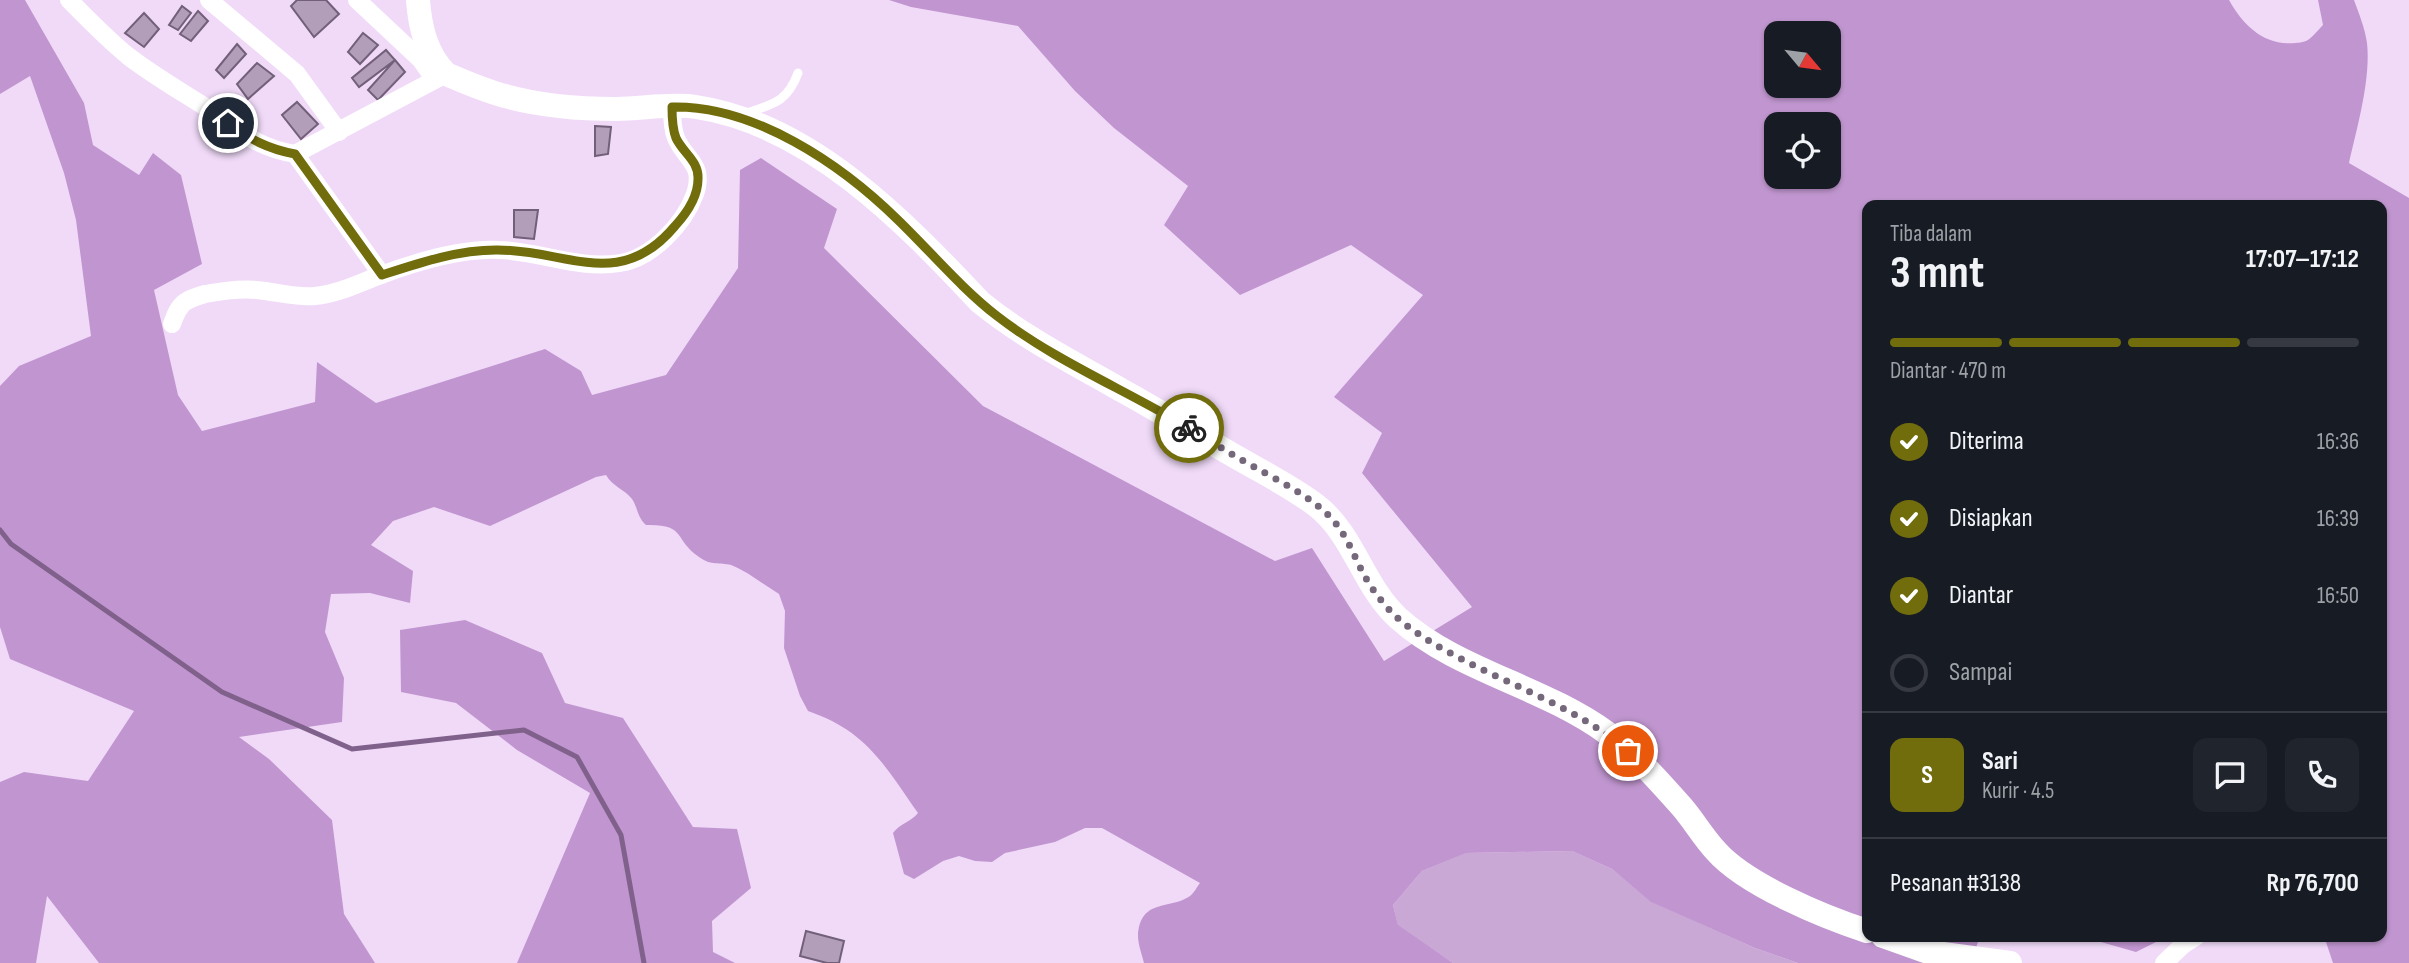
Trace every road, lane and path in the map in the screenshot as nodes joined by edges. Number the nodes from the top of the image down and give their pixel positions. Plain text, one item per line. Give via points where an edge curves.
1 (69, 0) edge
2 (209, 0) edge
3 (357, 0) edge
4 (418, 0) edge
5 (797, 73) dead end
6 (440, 77) junction
7 (672, 107) junction
8 (734, 117) junction
9 (339, 132) junction
10 (295, 154) junction
11 (382, 275) junction
12 (172, 324) dead end
13 (1862, 929) edge
14 (1900, 942) edge
15 (2188, 942) edge
16 (2010, 963) edge
17 (2164, 963) edge

1 - 10 street via 145,68 259,144
2 - 9 street via 297,74
3 - 6 street
4 - 6 street via 421,30
5 - 8 lane via 786,97
6 - 7 street via 554,106
6 - 9 street
7 - 8 street via 692,106
7 - 11 street via 677,139 697,168 699,180 681,219 637,258 606,264 478,251
8 - 13 street via 788,138 842,174 896,218 979,302 1017,330 1318,507 1341,532 1378,596 1409,627 1584,718 1628,751 1731,865 1796,902
9 - 10 street
10 - 11 street
11 - 12 street via 316,296 253,290 215,292 186,302
14 - 16 street via 1928,952
15 - 17 street

